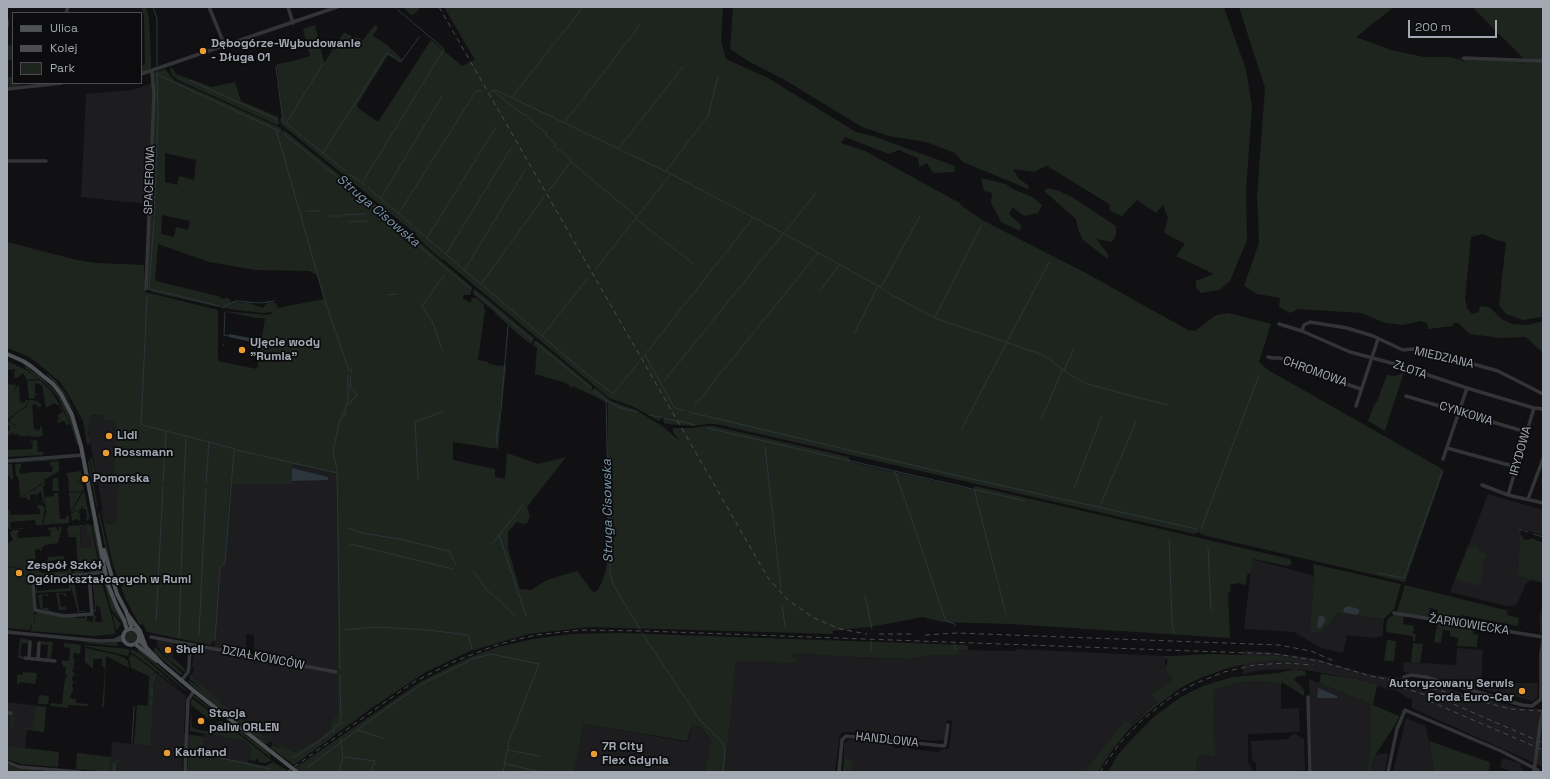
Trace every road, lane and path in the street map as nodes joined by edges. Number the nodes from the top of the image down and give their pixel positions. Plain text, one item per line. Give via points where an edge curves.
1 (209, 7) edge
2 (288, 7) edge
3 (337, 7) edge
4 (330, 8) edge
5 (7, 20) edge
6 (293, 23) junction
7 (7, 26) edge
8 (225, 46) junction
9 (1464, 58) dead end
10 (1543, 61) edge
11 (152, 72) junction
12 (142, 74) edge
13 (47, 84) edge
14 (7, 89) edge
15 (7, 161) edge
16 (46, 161) dead end
17 (146, 289) dead end
18 (1279, 324) dead end
19 (1302, 331) junction
20 (1378, 338) junction
21 (7, 354) edge
22 (1268, 356) dead end
23 (1371, 358) junction
24 (1467, 388) junction
25 (1361, 389) junction
26 (1543, 394) edge
27 (1406, 396) dead end
28 (1356, 406) dead end
29 (1534, 408) junction
30 (1543, 409) edge
31 (1458, 412) junction
32 (1526, 432) junction
33 (1447, 448) junction
34 (84, 455) junction
35 (1443, 459) dead end
36 (1543, 459) edge
37 (7, 461) edge
38 (1516, 467) junction
39 (1482, 486) dead end
40 (1508, 495) junction
41 (1528, 499) junction
42 (1543, 503) edge
43 (108, 572) junction
44 (89, 574) junction
45 (126, 611) junction
46 (1394, 613) dead end
47 (132, 628) junction
48 (127, 630) junction
49 (7, 632) edge
50 (151, 637) dead end
51 (123, 638) junction
52 (1543, 638) edge
53 (139, 640) junction
54 (30, 642) dead end
55 (39, 643) dead end
56 (135, 644) junction
57 (190, 644) junction
58 (147, 648) junction
59 (38, 659) junction
60 (55, 661) dead end
61 (162, 664) junction
62 (336, 672) dead end
63 (1404, 677) dead end
64 (181, 681) junction
65 (194, 691) junction
66 (1308, 697) dead end
67 (1543, 712) edge
68 (948, 725) dead end
69 (7, 762) edge
70 (1538, 770) dead end
71 (80, 772) edge
72 (185, 772) edge
73 (297, 772) edge
74 (838, 772) edge
75 (1310, 772) edge
76 (1388, 772) edge
77 (1534, 772) edge

1 - 8 street
2 - 6 street
3 - 4 street
4 - 6 street
5 - 7 street
6 - 8 street
8 - 11 street
9 - 10 street
11 - 12 street
11 - 17 street, SPACEROWA via 154,94
13 - 14 street
15 - 16 street
18 - 19 street, ZŁOTA
19 - 20 street, MIEDZIANA via 1306,323 1314,322 1347,328
19 - 23 street, ZŁOTA via 1350,352
20 - 23 street, CHROMOWA
20 - 26 street, MIEDZIANA via 1403,350 1427,351 1498,371
21 - 34 main road via 32,367 61,394 76,423
22 - 25 street, CHROMOWA via 1280,358 1316,374
23 - 24 street, ZŁOTA
23 - 25 street, CHROMOWA
24 - 29 street, ZŁOTA
24 - 31 street
25 - 28 street, CHROMOWA
27 - 31 street, CYNKOWA
29 - 30 street, ZŁOTA
29 - 32 street, IRYDOWA
31 - 32 street, CYNKOWA
31 - 33 street
32 - 38 street, IRYDOWA
33 - 35 street
33 - 38 street
34 - 37 street
34 - 43 main road
36 - 41 street
38 - 40 street, IRYDOWA
39 - 40 street
40 - 41 street
41 - 42 street
43 - 44 street
43 - 45 main road
43 - 48 main road via 113,597
44 - 44 street via 92,614 64,616 35,610 33,582 36,578
45 - 47 main road
45 - 58 main road via 140,631
46 - 52 street, ŻARNOWIECKA
47 - 48 main road
47 - 53 main road via 138,632
48 - 51 main road
49 - 51 street via 99,641
50 - 57 street, DZIAŁKOWCÓW
51 - 56 main road via 128,645
52 - 63 street via 1541,698 1535,704 1527,706 1431,678 1411,675
53 - 56 main road
53 - 58 main road
54 - 59 street via 27,658
55 - 59 street
56 - 61 main road
57 - 62 street, DZIAŁKOWCÓW
57 - 64 street via 188,672
58 - 61 main road
59 - 60 street
61 - 64 main road
64 - 65 main road
65 - 72 street via 188,700
65 - 73 main road
66 - 75 street
67 - 77 street, bridge
68 - 74 street, HANDLOWA via 944,746 846,736 842,740
69 - 71 street via 19,766
70 - 76 street via 1501,751 1405,710 1397,729

